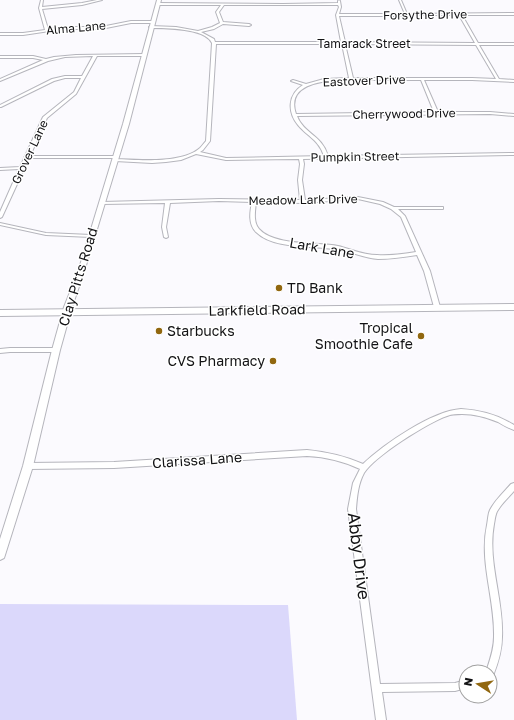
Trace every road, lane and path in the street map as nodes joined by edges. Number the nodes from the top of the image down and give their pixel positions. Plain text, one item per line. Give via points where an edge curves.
1 (42, 0) edge
2 (101, 0) edge
3 (207, 0) edge
4 (400, 0) edge
5 (93, 2) junction
6 (159, 2) edge
7 (339, 2) edge
8 (206, 4) junction
9 (224, 4) junction
10 (99, 6) dead end
11 (40, 8) junction
12 (460, 14) junction
13 (514, 14) edge
14 (336, 15) junction
15 (407, 16) junction
16 (222, 23) junction
17 (152, 24) junction
18 (249, 25) dead end
19 (83, 28) junction
20 (47, 30) junction
21 (198, 32) junction
22 (0, 34) edge
23 (80, 36) dead end
24 (214, 44) junction
25 (343, 44) junction
26 (477, 44) junction
27 (514, 44) edge
28 (144, 55) junction
29 (0, 56) edge
30 (95, 56) junction
31 (46, 60) junction
32 (0, 76) edge
33 (84, 77) junction
34 (6, 78) junction
35 (351, 79) junction
36 (422, 79) junction
37 (0, 80) edge
38 (498, 80) junction
39 (293, 81) dead end
40 (514, 81) edge
41 (306, 85) junction
42 (1, 104) edge
43 (436, 113) junction
44 (295, 115) junction
45 (514, 115) edge
46 (197, 153) junction
47 (514, 154) edge
48 (27, 157) junction
49 (326, 157) junction
50 (301, 158) junction
51 (115, 159) junction
52 (22, 168) junction
53 (0, 169) edge
54 (0, 200) edge
55 (8, 200) junction
56 (168, 201) junction
57 (254, 201) junction
58 (303, 202) junction
59 (102, 203) junction
60 (393, 208) junction
61 (441, 208) dead end
62 (0, 217) edge
63 (0, 224) edge
64 (91, 236) junction
65 (166, 237) dead end
66 (420, 254) junction
67 (514, 306) edge
68 (437, 307) junction
69 (66, 312) junction
70 (0, 313) edge
71 (56, 350) junction
72 (0, 352) edge
73 (514, 428) edge
74 (28, 466) junction
75 (364, 468) junction
76 (514, 486) edge
77 (0, 555) edge
78 (500, 572) dead end
79 (504, 658) dead end
80 (498, 667) edge
81 (458, 686) edge
82 (376, 688) junction
83 (381, 720) edge

1 - 11 street
2 - 5 street
3 - 8 street
4 - 15 street
5 - 10 street
5 - 11 street
6 - 8 street
6 - 17 street, Clay Pitts Road
7 - 9 street via 283,5
7 - 14 street via 340,7
8 - 9 street
9 - 16 street via 217,12
11 - 20 street
12 - 13 street, Forsythe Drive
12 - 15 street, Forsythe Drive
12 - 26 street
14 - 15 street, Forsythe Drive
14 - 25 street
16 - 18 street
16 - 21 street
17 - 19 street, Alma Lane via 127,23 101,28
17 - 21 street, Alma Lane
17 - 28 street, Clay Pitts Road
19 - 20 street, Alma Lane
19 - 23 street
20 - 22 street, Alma Lane
21 - 24 street via 209,37
24 - 25 street, Tamarack Street
24 - 46 street via 209,137 206,145
25 - 26 street, Tamarack Street
25 - 35 street
26 - 27 street, Tamarack Street
26 - 38 street
28 - 30 street
28 - 51 street, Clay Pitts Road
29 - 31 street
30 - 31 street via 67,56
30 - 33 street, Grover Lane
31 - 34 street
32 - 34 street
33 - 42 street via 53,80
33 - 48 street, Grover Lane via 71,98 45,118
34 - 37 street
35 - 36 street, Eastover Drive
35 - 41 street, Eastover Drive
36 - 38 street, Eastover Drive
36 - 43 street
38 - 40 street, Eastover Drive
39 - 41 street
41 - 44 street, Eastover Drive via 292,98
43 - 44 street, Cherrywood Drive
43 - 45 street, Cherrywood Drive
44 - 49 street via 304,129 320,142
46 - 50 street, Pumpkin Street via 226,159
46 - 51 street via 173,160
47 - 49 street, Pumpkin Street
48 - 51 street
48 - 52 street, Grover Lane
49 - 50 street, Pumpkin Street
50 - 58 street
51 - 59 street, Clay Pitts Road
52 - 53 street
52 - 55 street, Grover Lane
54 - 55 street
55 - 62 street, Grover Lane
56 - 57 street, Meadow Lark Drive
56 - 59 street, Meadow Lark Drive
56 - 65 street via 164,227
57 - 58 street, Meadow Lark Drive
57 - 66 street, Lark Lane via 254,226 258,231 274,239 338,248 376,257
58 - 60 street, Meadow Lark Drive via 358,198
59 - 64 street, Clay Pitts Road
60 - 61 street
60 - 66 street, Meadow Lark Drive via 403,216
63 - 64 street via 46,234
64 - 69 street, Clay Pitts Road
66 - 68 street, Meadow Lark Drive
67 - 68 main road, Larkfield Road
68 - 69 main road, Larkfield Road
69 - 70 main road, Larkfield Road
69 - 71 street, Clay Pitts Road
71 - 72 street
71 - 74 street, Clay Pitts Road
73 - 75 street, Abby Drive via 486,415 454,412 424,424
74 - 75 street, Clarissa Lane via 114,465 307,453 329,454
74 - 77 street, Clay Pitts Road
75 - 82 street, Abby Drive via 357,482 352,509
76 - 78 street via 493,511 490,526 490,541
79 - 80 street
81 - 82 street
82 - 83 street, Abby Drive

